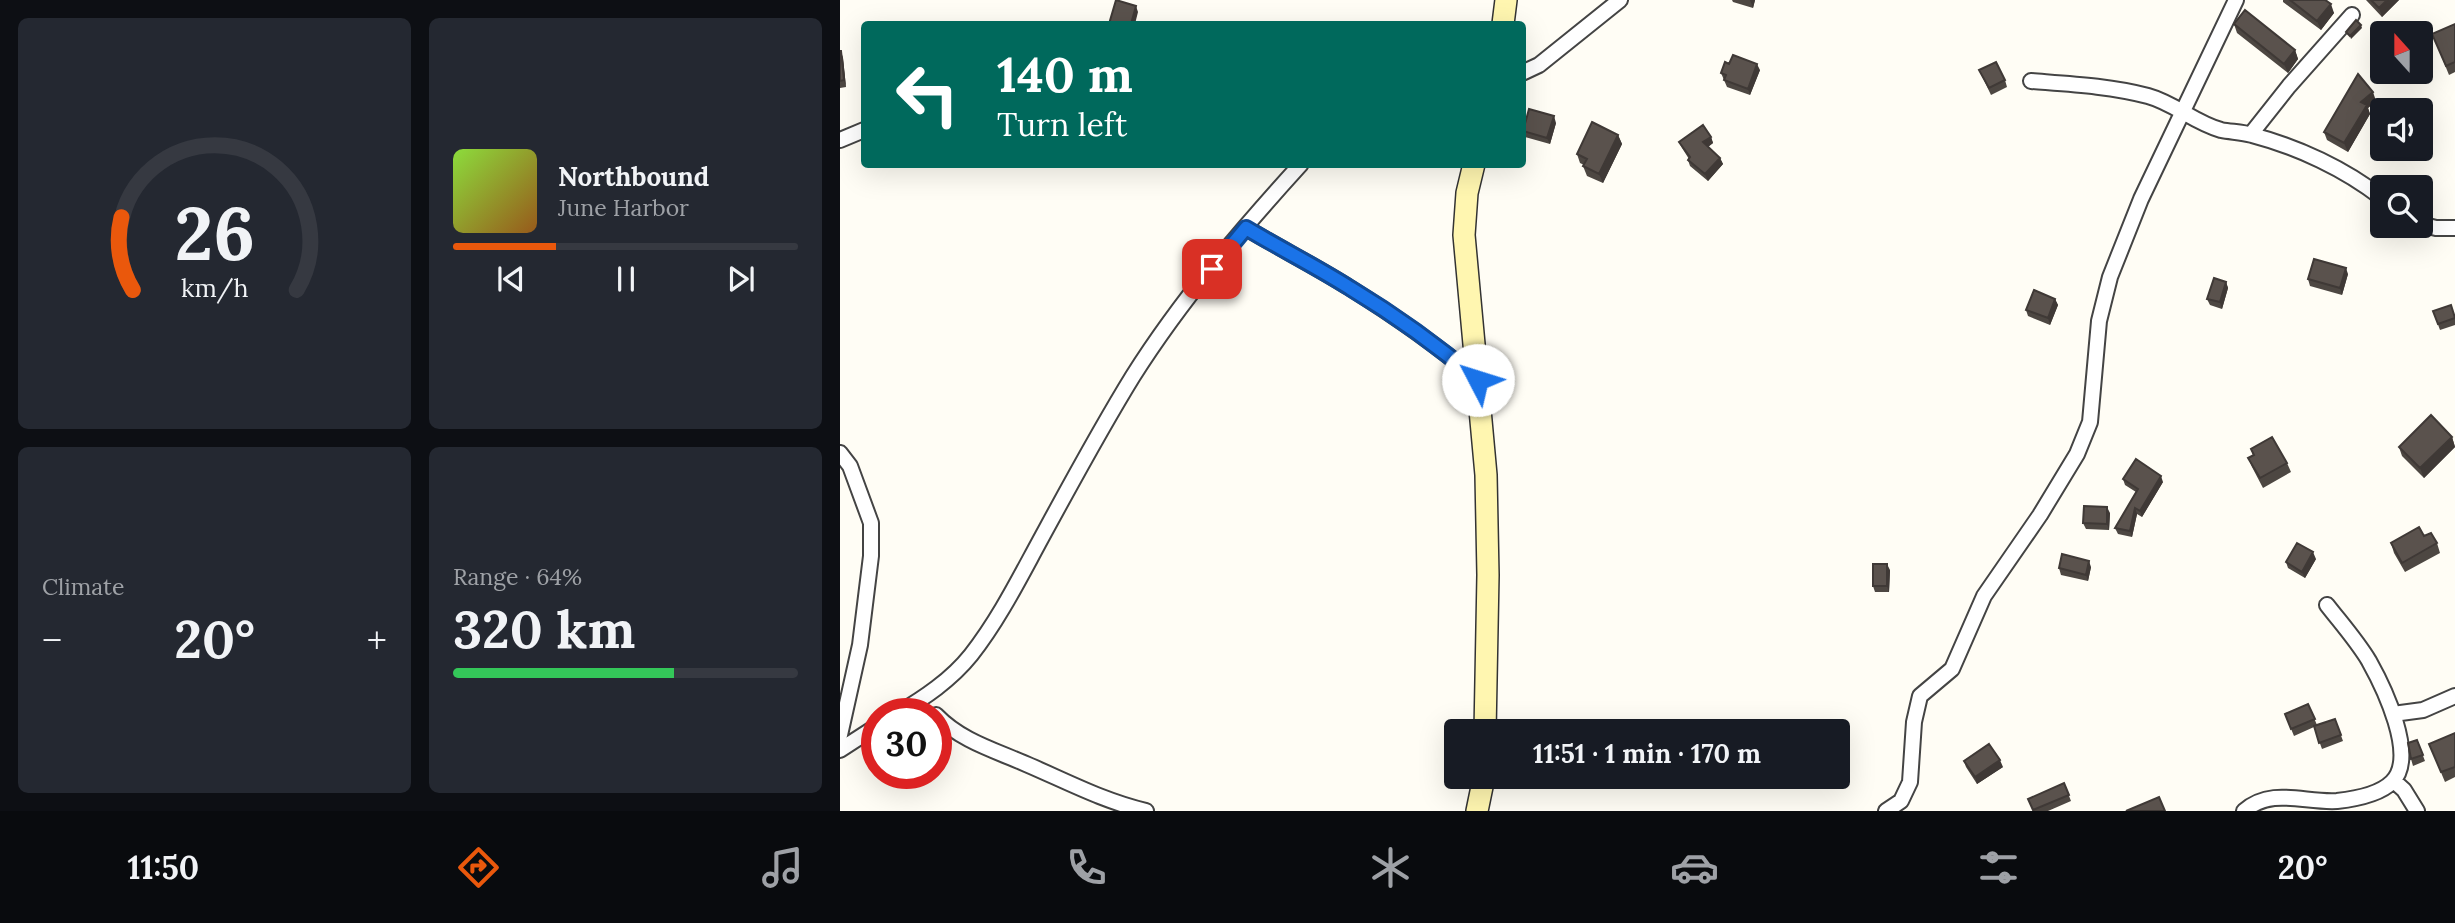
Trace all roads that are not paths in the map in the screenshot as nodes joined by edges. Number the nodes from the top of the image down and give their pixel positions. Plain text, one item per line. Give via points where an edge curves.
1 (1506, 0) edge
2 (1620, 0) edge
3 (2236, 0) edge
4 (2352, 15) dead end
5 (1503, 21) edge
6 (1526, 71) edge
7 (2031, 80) dead end
8 (2184, 111) junction
9 (861, 131) edge
10 (2251, 134) junction
11 (840, 140) edge
12 (1298, 168) edge
13 (1473, 168) edge
14 (2370, 188) edge
15 (2433, 227) edge
16 (1246, 228) junction
17 (2455, 228) edge
18 (1478, 380) junction
19 (840, 453) edge
20 (2327, 605) dead end
21 (2455, 696) edge
22 (923, 698) edge
23 (2393, 714) junction
24 (1485, 719) edge
25 (952, 728) edge
26 (840, 736) edge
27 (861, 736) edge
28 (840, 750) edge
29 (2394, 781) junction
30 (1482, 789) edge
31 (1146, 811) edge
32 (1477, 811) edge
33 (1886, 811) edge
34 (2244, 811) edge
35 (2417, 811) edge

1 - 5 main road
2 - 6 street
3 - 8 street
4 - 10 street
7 - 8 street via 2149,96
8 - 10 street via 2221,130
8 - 33 street via 2110,277 2099,321 2090,422 2077,454 1984,596 1952,669 1920,696 1910,782 1901,801
9 - 11 street
10 - 14 street via 2333,167
12 - 16 street
13 - 18 main road via 1464,235
15 - 17 street
16 - 18 street via 1377,305
16 - 22 street via 1134,375 1010,596 970,656
18 - 24 main road via 1488,562
19 - 26 street via 850,466 871,523 871,556 860,645
20 - 23 street via 2369,661
21 - 23 street via 2423,710
23 - 29 street via 2402,743
25 - 31 street via 1096,797
27 - 28 street
29 - 34 street via 2356,798 2266,798
29 - 35 street
30 - 32 main road

